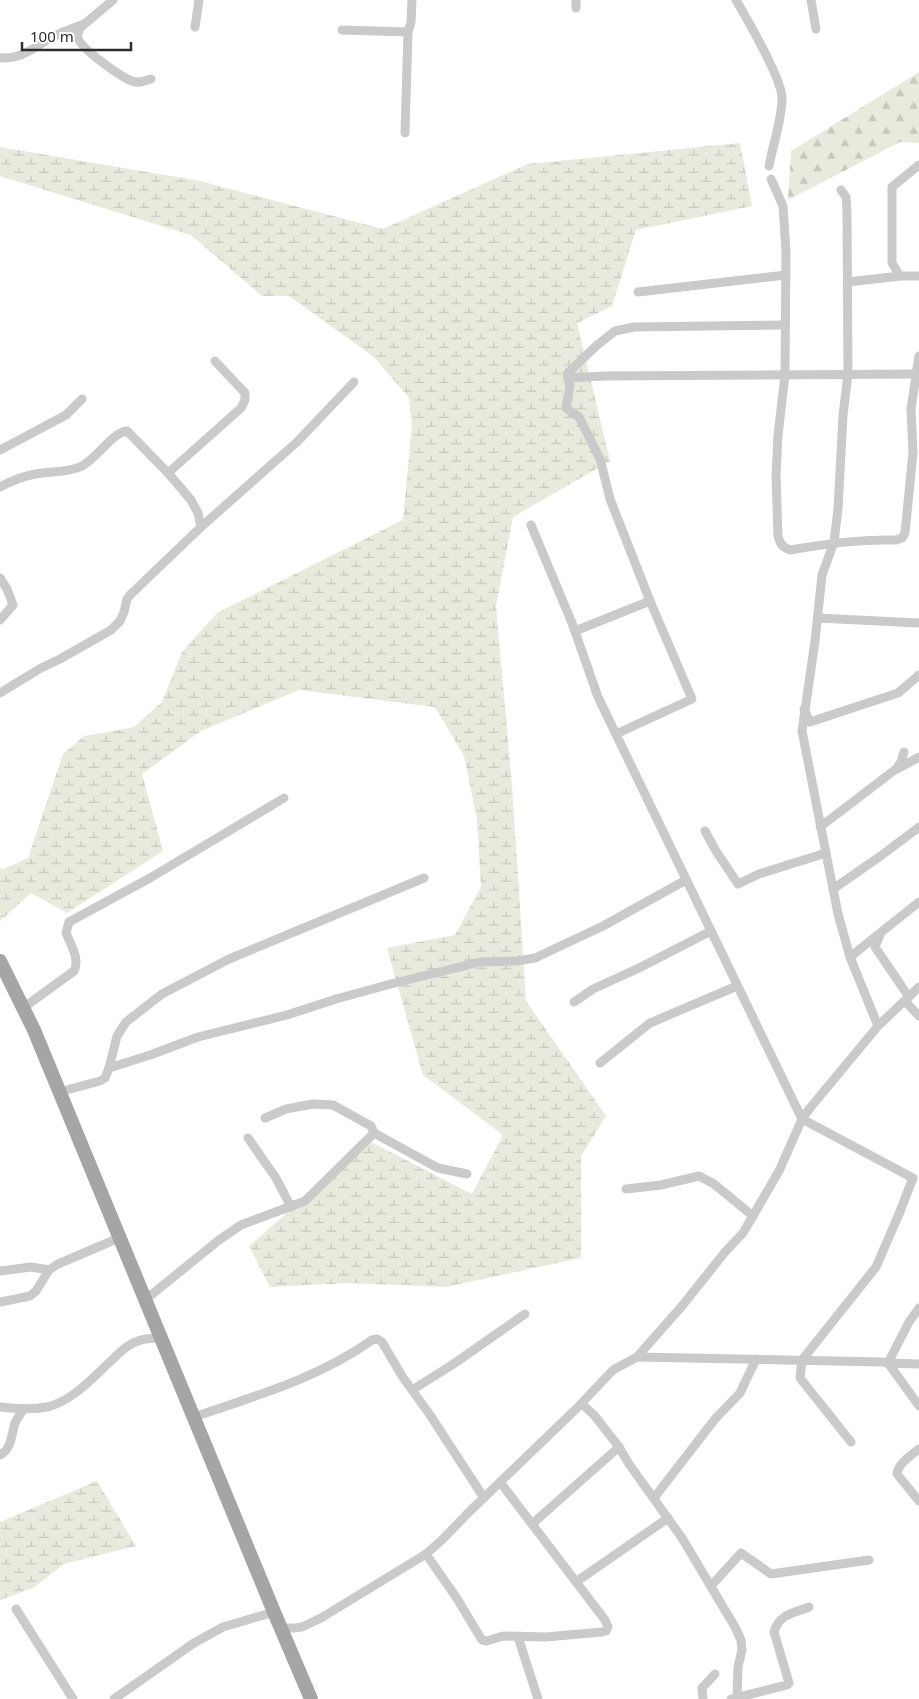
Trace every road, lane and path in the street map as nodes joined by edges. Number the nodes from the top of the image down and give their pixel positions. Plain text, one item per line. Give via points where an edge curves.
1 (199, 0) edge
2 (412, 0) edge
3 (736, 0) edge
4 (811, 0) edge
5 (109, 1) edge
6 (90, 21) junction
7 (195, 27) dead end
8 (816, 29) dead end
9 (342, 30) dead end
10 (408, 32) junction
11 (0, 58) edge
12 (151, 79) dead end
13 (404, 133) dead end
14 (769, 166) dead end
15 (919, 166) edge
16 (771, 179) dead end
17 (841, 190) dead end
18 (786, 275) junction
19 (900, 276) junction
20 (919, 276) edge
21 (848, 282) junction
22 (638, 292) dead end
23 (785, 325) junction
24 (919, 356) edge
25 (215, 361) dead end
26 (848, 374) junction
27 (917, 374) junction
28 (785, 375) junction
29 (568, 378) junction
30 (354, 382) dead end
31 (82, 399) dead end
32 (0, 450) edge
33 (168, 474) junction
34 (0, 487) edge
35 (531, 525) dead end
36 (201, 527) junction
37 (834, 542) junction
38 (0, 578) edge
39 (650, 601) junction
40 (818, 618) junction
41 (0, 620) edge
42 (919, 623) edge
43 (575, 630) junction
44 (919, 675) edge
45 (0, 693) edge
46 (804, 709) junction
47 (616, 734) junction
48 (904, 752) dead end
49 (919, 757) edge
50 (896, 770) junction
51 (284, 798) dead end
52 (820, 827) junction
53 (919, 827) edge
54 (705, 830) dead end
55 (826, 853) junction
56 (424, 878) dead end
57 (686, 880) junction
58 (833, 889) junction
59 (919, 902) edge
60 (711, 931) junction
61 (881, 932) junction
62 (850, 957) junction
63 (0, 961) edge
64 (737, 986) junction
65 (919, 987) edge
66 (907, 999) junction
67 (574, 1002) dead end
68 (23, 1008) junction
69 (919, 1016) edge
70 (878, 1026) junction
71 (600, 1063) dead end
72 (109, 1068) junction
73 (59, 1092) junction
74 (265, 1118) dead end
75 (802, 1119) junction
76 (374, 1133) junction
77 (248, 1138) dead end
78 (467, 1174) dead end
79 (626, 1189) dead end
80 (291, 1207) junction
81 (753, 1216) junction
82 (119, 1238) junction
83 (49, 1270) junction
84 (0, 1271) edge
85 (145, 1300) junction
86 (0, 1302) edge
87 (919, 1308) edge
88 (525, 1314) dead end
89 (161, 1338) junction
90 (637, 1357) junction
91 (756, 1359) junction
92 (802, 1360) junction
93 (888, 1363) junction
94 (919, 1364) edge
95 (412, 1390) junction
96 (582, 1404) junction
97 (919, 1406) edge
98 (0, 1408) edge
99 (23, 1409) junction
100 (194, 1417) junction
101 (851, 1442) dead end
102 (619, 1447) junction
103 (919, 1449) edge
104 (0, 1456) edge
105 (500, 1482) junction
106 (484, 1498) junction
107 (654, 1498) junction
108 (919, 1501) edge
109 (668, 1518) junction
110 (532, 1524) junction
111 (426, 1554) junction
112 (869, 1560) dead end
113 (576, 1582) junction
114 (711, 1586) junction
115 (810, 1608) dead end
116 (16, 1609) dead end
117 (274, 1612) junction
118 (281, 1628) junction
119 (518, 1636) junction
120 (715, 1674) dead end
121 (734, 1698) edge
122 (73, 1699) edge
123 (114, 1699) edge
124 (312, 1699) edge
125 (538, 1699) edge
126 (703, 1699) edge

1 - 7 street
2 - 10 street
3 - 14 street via 778,81 782,96
4 - 8 street
5 - 6 street
6 - 11 street via 49,38 21,56
6 - 12 street via 78,32 83,47 132,81 141,83
9 - 10 street
10 - 13 street
15 - 19 street via 892,188 892,263
16 - 18 street via 783,206
17 - 21 street via 846,197
18 - 22 street
18 - 23 street
19 - 20 street
19 - 21 street
21 - 26 street
23 - 28 street
23 - 29 street via 634,327 615,331 567,374
24 - 27 street
25 - 33 street via 245,393 245,400 241,408
26 - 27 street
26 - 28 street
26 - 37 street via 842,415
27 - 37 street via 911,409 913,452 905,533 896,540
28 - 29 street
28 - 37 street via 776,475 780,543 790,550
29 - 39 street via 570,386 566,408 579,417 600,459 610,499
30 - 36 street via 297,442
31 - 32 street via 66,415
33 - 34 street via 131,433 122,431 98,454 77,468 29,476
33 - 36 street via 191,500
35 - 43 street
36 - 45 street via 127,598 120,621 111,630
37 - 40 street via 822,575
38 - 41 street via 12,605
39 - 43 street
39 - 47 street via 692,699
40 - 42 street
40 - 46 street
43 - 47 street via 598,697
44 - 46 street via 898,693 810,722
46 - 52 street via 802,731
47 - 57 street
48 - 50 street
49 - 50 street
50 - 52 street
51 - 68 street via 69,922 66,933 77,965 74,971
52 - 55 street
53 - 58 street
54 - 55 street via 738,884
55 - 58 street
56 - 72 street via 230,959 162,994 126,1022 118,1036
57 - 60 street
57 - 72 street via 603,926 535,958 480,962 395,982 287,1015 198,1037
58 - 62 street
59 - 61 street
60 - 64 street
60 - 67 street via 593,988
61 - 62 street
61 - 66 street via 874,947
62 - 70 street
63 - 68 main road
64 - 71 street via 650,1023
64 - 75 street
65 - 66 street
66 - 69 street
66 - 70 street
68 - 73 main road
70 - 75 street
72 - 73 street via 100,1081
73 - 82 main road
74 - 76 street via 286,1109 313,1104 333,1105 371,1126
75 - 81 street via 779,1171
75 - 92 street via 912,1178 876,1267
76 - 78 street via 438,1168
76 - 80 street via 305,1201
77 - 80 street via 276,1178
79 - 81 street via 699,1176
80 - 85 street via 234,1230
81 - 90 street via 743,1233
82 - 83 street
82 - 85 main road
83 - 84 street via 31,1267
83 - 86 street via 30,1296
85 - 89 main road
87 - 93 street
88 - 95 street
89 - 99 street via 135,1342 62,1401 48,1407
89 - 100 main road
90 - 91 street
90 - 96 street via 617,1366
91 - 92 street
91 - 107 street via 740,1393 715,1419
92 - 93 street
92 - 101 street via 800,1378
93 - 94 street
93 - 97 street
95 - 100 street via 377,1339 331,1365 278,1388
95 - 106 street
96 - 102 street
96 - 105 street
98 - 99 street
99 - 104 street via 10,1446
100 - 117 main road
102 - 107 street
102 - 110 street
103 - 108 street via 901,1464 897,1474
105 - 106 street
105 - 110 street
106 - 111 street
107 - 109 street
109 - 113 street
109 - 114 street
110 - 113 street
111 - 118 street via 321,1618 302,1627
111 - 119 street via 482,1640
112 - 114 street via 771,1574 741,1553
113 - 119 street via 605,1620 606,1631 546,1637
114 - 121 street via 741,1640
115 - 121 street via 781,1618 776,1623 774,1632 789,1683
116 - 122 street
117 - 118 main road
117 - 123 street via 211,1633 180,1651
118 - 124 main road
119 - 125 street
120 - 126 street via 702,1688

